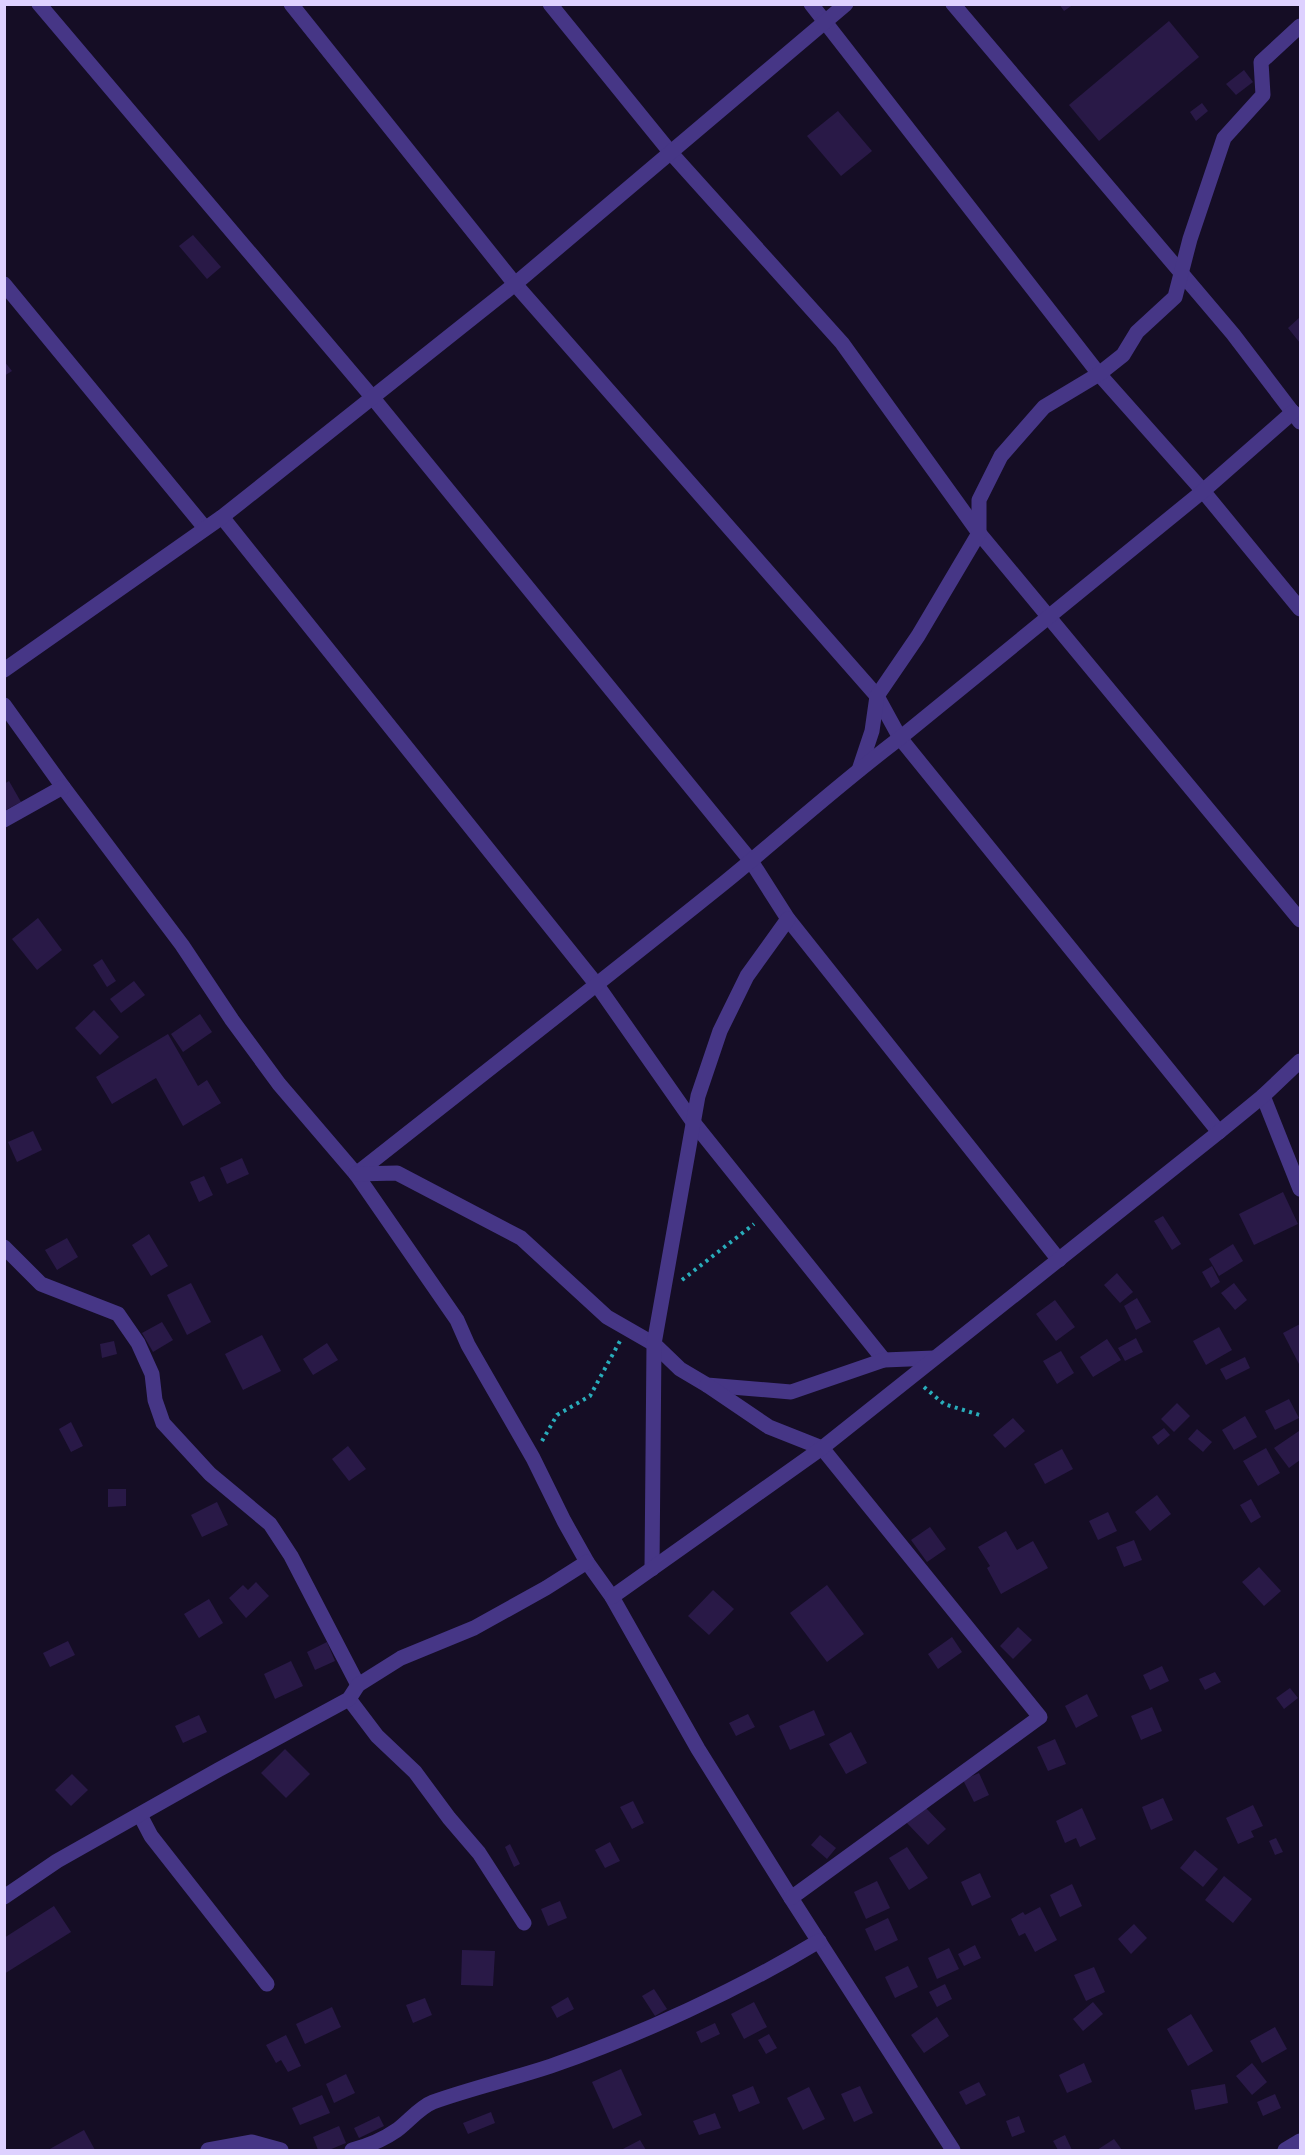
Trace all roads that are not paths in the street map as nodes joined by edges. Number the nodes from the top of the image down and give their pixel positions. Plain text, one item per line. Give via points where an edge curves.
1 (39, 4) edge
2 (291, 4) edge
3 (550, 4) edge
4 (811, 4) edge
5 (846, 4) edge
6 (953, 4) edge
7 (825, 22) junction
8 (1300, 26) edge
9 (672, 153) junction
10 (1181, 274) junction
11 (4, 284) edge
12 (515, 284) junction
13 (1099, 374) junction
14 (372, 398) junction
15 (1297, 417) edge
16 (1203, 490) junction
17 (222, 517) junction
18 (205, 528) junction
19 (979, 533) junction
20 (1300, 609) edge
21 (1049, 616) junction
22 (4, 670) edge
23 (877, 696) junction
24 (4, 705) edge
25 (900, 738) junction
26 (859, 770) junction
27 (63, 787) junction
28 (4, 820) edge
29 (751, 861) junction
30 (788, 919) junction
31 (1300, 920) edge
32 (597, 985) junction
33 (1300, 1060) edge
34 (1263, 1096) junction
35 (693, 1122) junction
36 (1219, 1132) junction
37 (356, 1173) junction
38 (1300, 1189) edge
39 (4, 1247) edge
40 (1059, 1260) junction
41 (654, 1344) junction
42 (934, 1358) junction
43 (884, 1360) junction
44 (707, 1385) junction
45 (822, 1448) junction
46 (587, 1562) junction
47 (652, 1569) junction
48 (612, 1597) junction
49 (358, 1685) junction
50 (349, 1700) junction
51 (140, 1815) junction
52 (4, 1897) edge
53 (791, 1898) junction
54 (524, 1923) dead end
55 (819, 1941) junction
56 (267, 1984) dead end
57 (1300, 2141) edge
58 (277, 2150) edge
59 (208, 2151) edge
60 (352, 2151) edge
61 (953, 2151) edge
62 (1285, 2151) edge

1 - 14 street
2 - 12 street
3 - 9 street
4 - 7 street
5 - 7 street
6 - 10 street
7 - 9 street
7 - 13 street
8 - 10 street via 1261,62 1263,95 1224,138
9 - 12 street
9 - 19 street via 842,343
10 - 13 street via 1175,297 1137,332 1123,355
10 - 15 street
11 - 18 street
12 - 14 street
12 - 23 street
13 - 16 street
13 - 19 street via 1044,407 1001,456 979,500
14 - 17 street
14 - 29 street
15 - 16 street
16 - 20 street
16 - 21 street
17 - 18 street
17 - 32 street
18 - 22 street
19 - 21 street
19 - 23 street
21 - 25 street
21 - 31 street
23 - 25 street
23 - 26 street via 872,731
24 - 27 street
25 - 26 street
25 - 36 street
26 - 29 street
27 - 28 street
27 - 37 street via 182,945 279,1084
29 - 30 street
29 - 32 street
30 - 35 street via 747,976 720,1031
30 - 40 street
32 - 35 street
32 - 37 street
33 - 34 street
34 - 36 street
34 - 38 street
35 - 41 street
35 - 43 street
36 - 40 street
37 - 41 street via 397,1173 521,1238 607,1317
37 - 46 street via 457,1320
39 - 49 street via 41,1284 118,1314 138,1343 152,1374 163,1423 210,1474 270,1524
40 - 42 street
41 - 44 street via 680,1368
41 - 47 street
42 - 43 street
42 - 45 street
43 - 44 street via 791,1392
44 - 45 street via 770,1427
45 - 47 street
45 - 53 street via 1040,1717
46 - 48 street
46 - 49 street via 474,1628 401,1658
47 - 48 street
48 - 53 street via 698,1749
49 - 50 street
50 - 51 street
50 - 54 street via 377,1736 415,1772 479,1853
51 - 52 street
51 - 56 street via 152,1836
53 - 55 street
55 - 60 street via 721,1994 608,2043 550,2066 430,2103 396,2131
55 - 61 street
57 - 62 street
58 - 59 street via 252,2142

